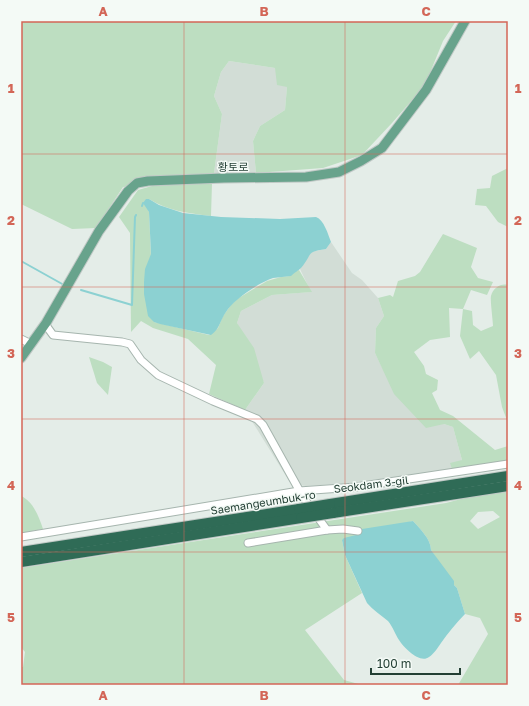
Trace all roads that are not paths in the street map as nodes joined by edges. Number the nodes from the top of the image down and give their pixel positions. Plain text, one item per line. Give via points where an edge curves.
1 (465, 21) edge
2 (45, 324) junction
3 (21, 339) edge
4 (31, 344) junction
5 (21, 358) edge
6 (508, 464) edge
7 (508, 476) edge
8 (508, 486) edge
9 (299, 491) junction
10 (332, 509) junction
11 (300, 514) junction
12 (326, 530) junction
13 (358, 531) dead end
14 (21, 537) edge
15 (248, 543) dead end
16 (21, 552) edge
17 (21, 562) edge

1 - 2 main road, 황토로 via 426,90 382,148 339,172 306,177 137,183 128,191 99,231
2 - 4 main road, 황토로
2 - 9 street via 53,335 130,344 141,360 158,375 257,419 263,425
3 - 4 street
4 - 5 main road, 황토로
6 - 9 street, Seokdam 3-gil via 356,487
7 - 10 highway, Saemangeumbuk-ro
8 - 10 highway, Saemangeumbuk-ro
9 - 12 street
9 - 14 street, Seokdam 3-gil
10 - 11 highway, Saemangeumbuk-ro, bridge
11 - 16 highway, Saemangeumbuk-ro
11 - 17 highway, Saemangeumbuk-ro
12 - 13 street
12 - 15 street

